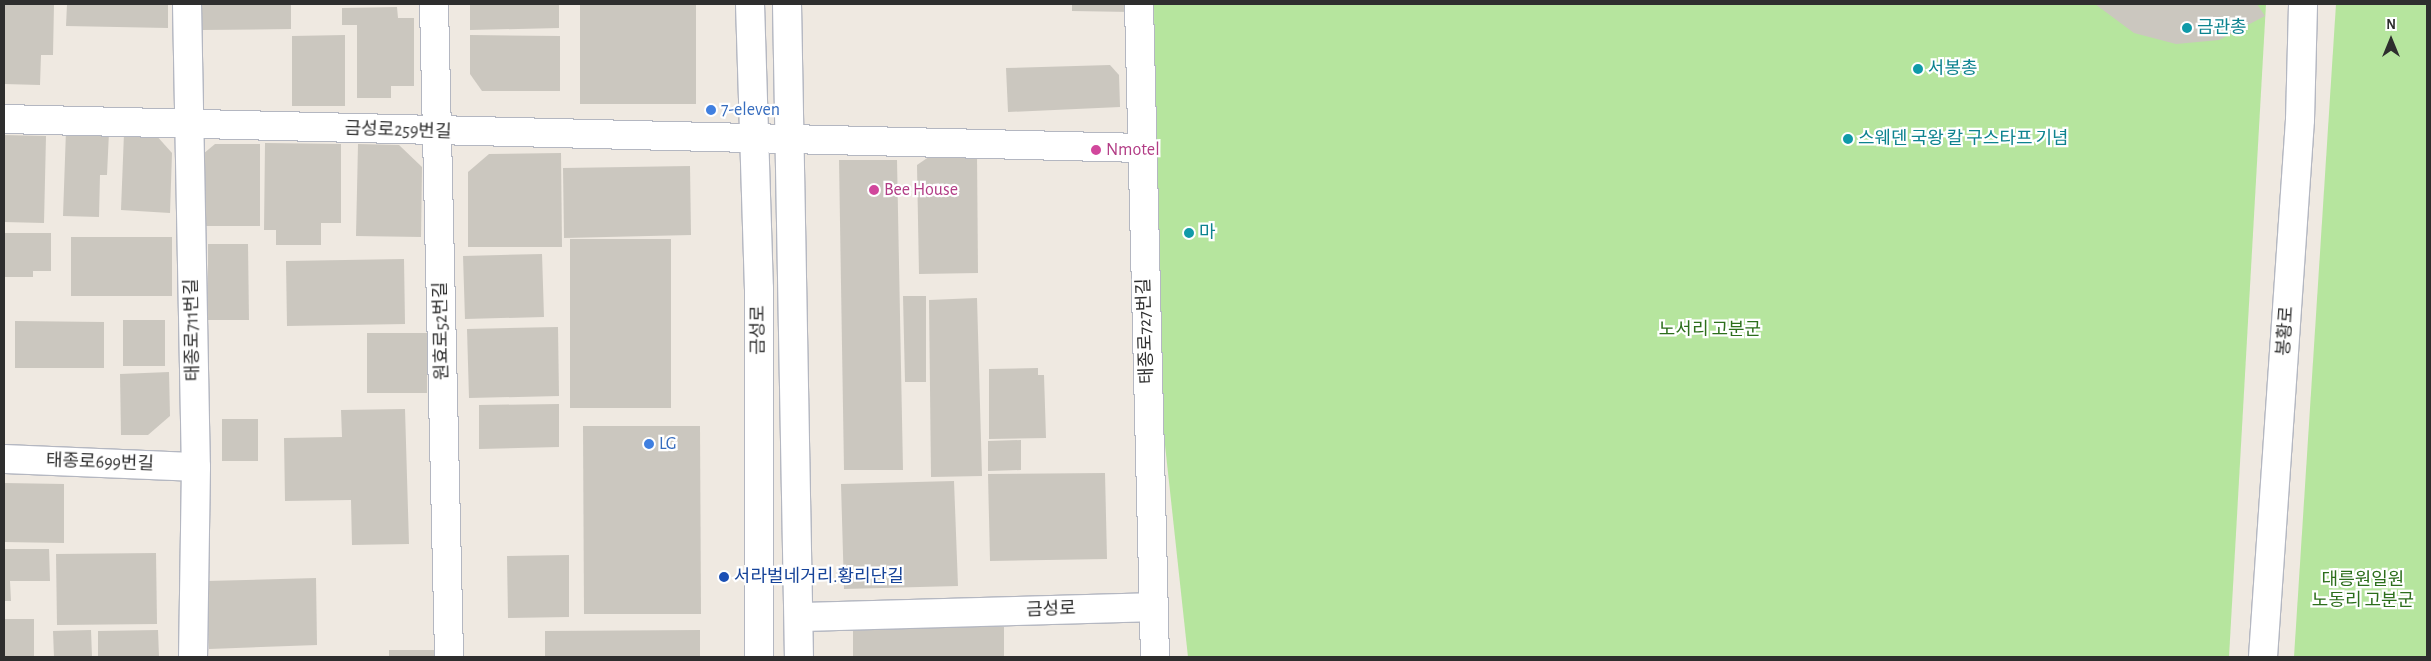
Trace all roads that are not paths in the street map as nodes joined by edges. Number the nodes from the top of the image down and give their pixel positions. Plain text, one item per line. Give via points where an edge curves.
1 (187, 4) edge
2 (434, 4) edge
3 (750, 4) edge
4 (787, 4) edge
5 (1140, 4) edge
6 (2303, 4) edge
7 (4, 119) edge
8 (189, 124) junction
9 (437, 132) junction
10 (791, 136) junction
11 (754, 137) junction
12 (1141, 148) junction
13 (4, 459) edge
14 (196, 467) junction
15 (1153, 607) junction
16 (799, 617) junction
17 (193, 657) edge
18 (449, 657) edge
19 (759, 657) edge
20 (799, 657) edge
21 (1155, 657) edge
22 (2263, 657) edge

1 - 8 street, 태종로711번길
2 - 9 street, 원효로52번길
3 - 11 street, 금성로
4 - 10 street, 금성로
5 - 12 street, 태종로727번길
6 - 22 street, 봉황로 via 2300,120
7 - 8 street, 금성로259번길
8 - 9 street, 금성로259번길
8 - 14 street, 태종로711번길
9 - 11 street, 금성로259번길
9 - 18 street, 원효로52번길
10 - 11 street, 금성로259번길
10 - 12 street
10 - 16 street, 금성로
11 - 19 street, 금성로 via 759,289
12 - 15 street, 태종로727번길 via 1155,449
13 - 14 street, 태종로699번길
14 - 17 street, 태종로711번길
15 - 16 street, 금성로
15 - 21 street, 태종로727번길
16 - 20 street, 금성로

